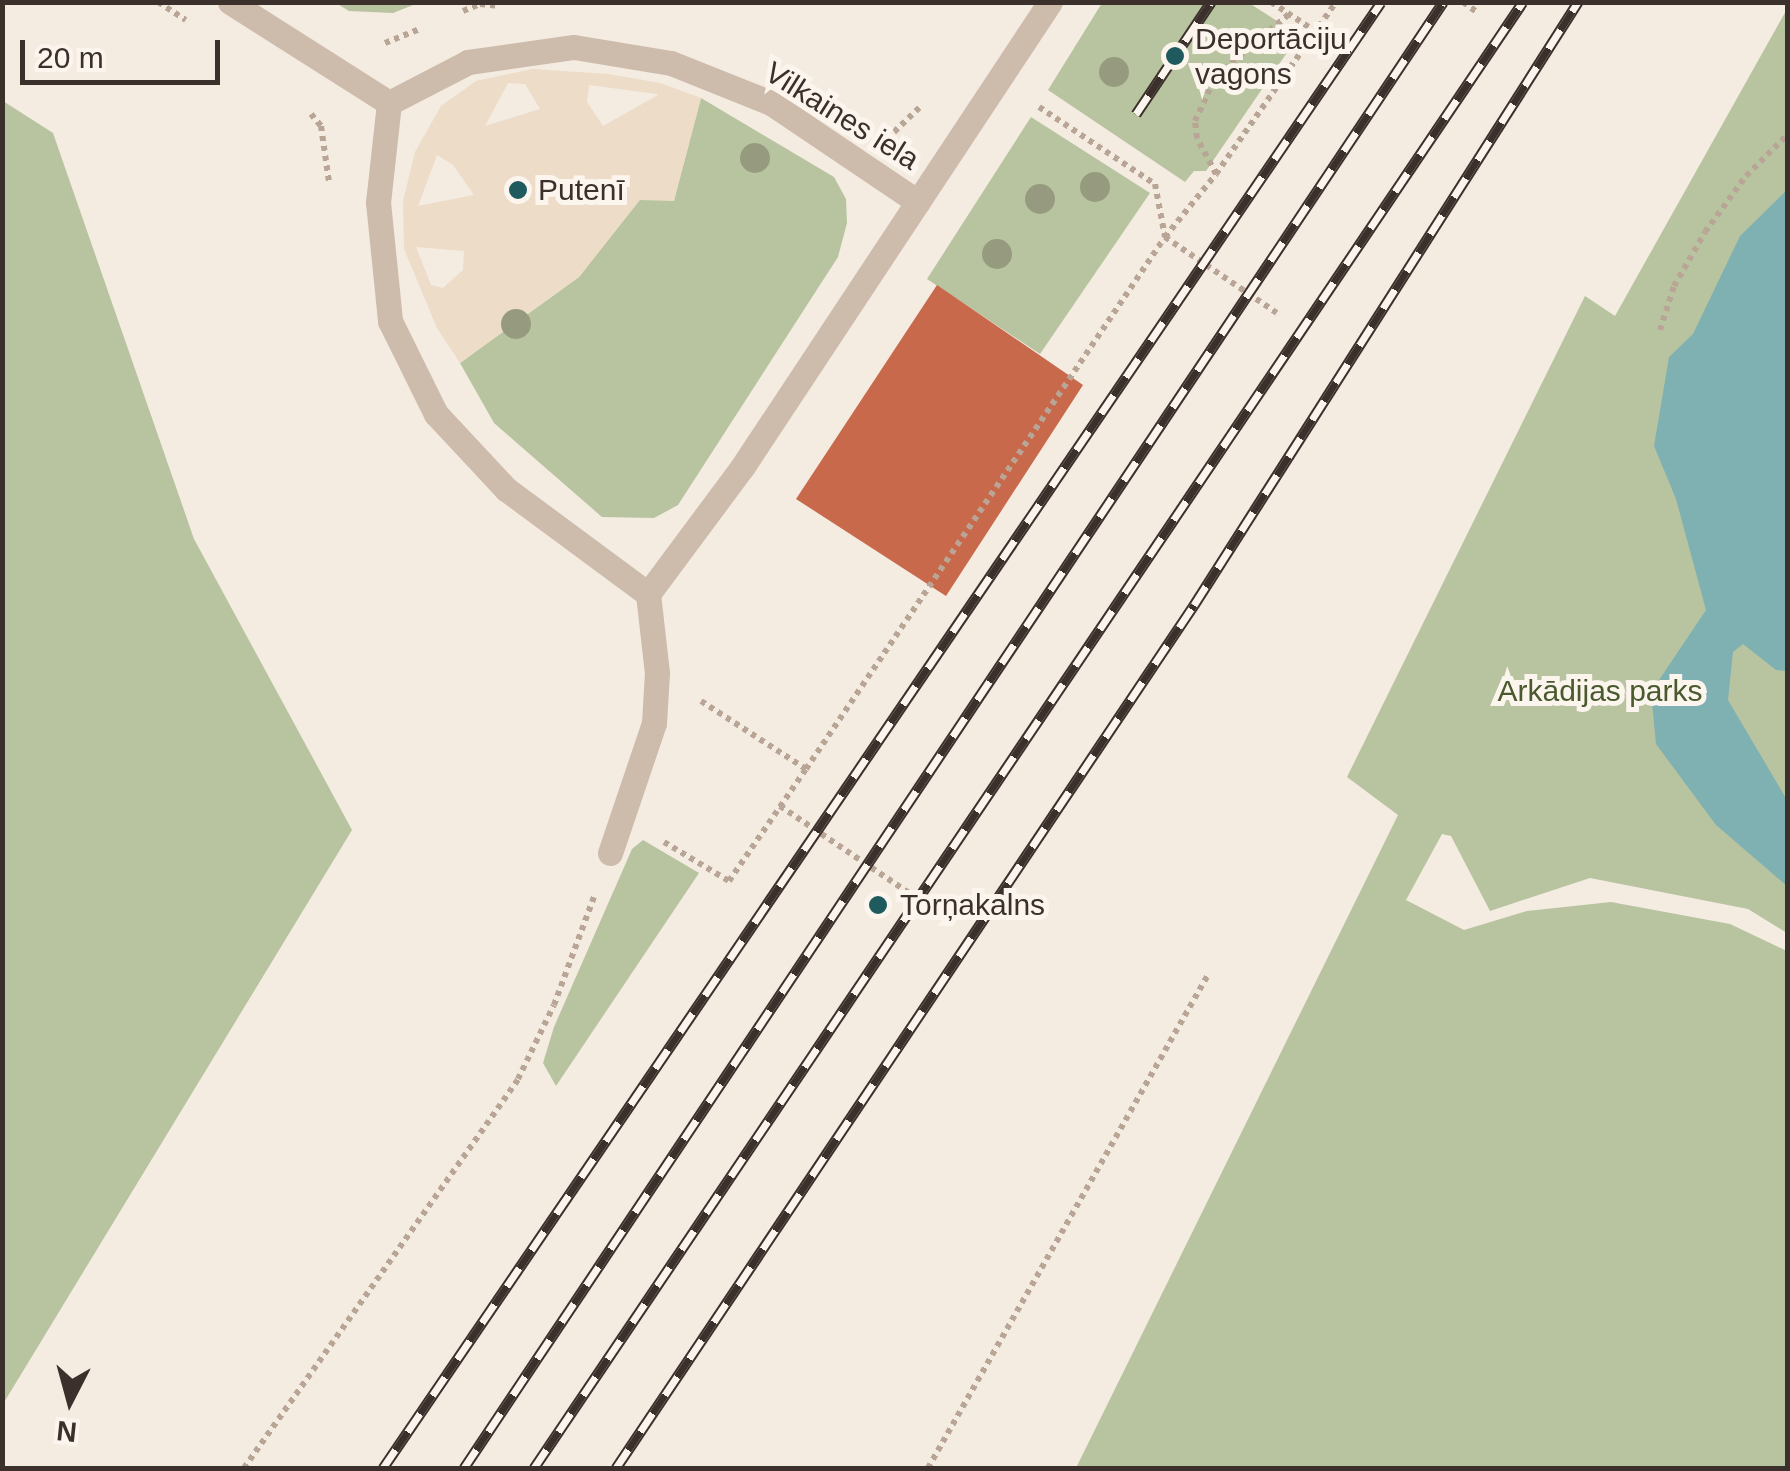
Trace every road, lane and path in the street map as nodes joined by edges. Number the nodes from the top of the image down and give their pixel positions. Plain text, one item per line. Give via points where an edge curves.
1 (230, 2) edge
2 (1050, 2) edge
3 (1272, 2) edge
4 (1336, 2) edge
5 (1464, 2) edge
6 (1477, 12) dead end
7 (1289, 14) junction
8 (1315, 31) junction
9 (1000, 82) junction
10 (389, 103) junction
11 (1788, 134) edge
12 (1216, 174) junction
13 (918, 202) junction
14 (1166, 237) junction
15 (1277, 313) dead end
16 (1660, 330) dead end
17 (648, 594) junction
18 (746, 730) dead end
19 (806, 769) junction
20 (780, 806) junction
21 (622, 818) junction
22 (610, 854) joint
23 (946, 918) dead end
24 (1208, 973) dead end
25 (244, 1468) edge
26 (928, 1468) edge

1 - 10 street
2 - 9 street, Vilkaines iela
3 - 7 path
4 - 8 path
5 - 6 path
7 - 8 path
7 - 12 path via 1216,76 1195,121
8 - 12 path
9 - 13 street, Vilkaines iela
9 - 14 path via 1155,184
10 - 13 street, Vilkaines iela via 468,62 574,46 671,64 771,103
10 - 17 street via 378,202 390,321 436,414 506,489
11 - 16 path via 1705,232 1674,286
12 - 14 path
13 - 17 street, Vilkaines iela via 743,466
14 - 15 path
14 - 19 path
17 - 21 street via 657,674 654,723
18 - 19 path
19 - 20 path
20 - 21 path via 729,882
20 - 23 path
21 - 22 street
22 - 25 path via 518,1079
24 - 26 path

